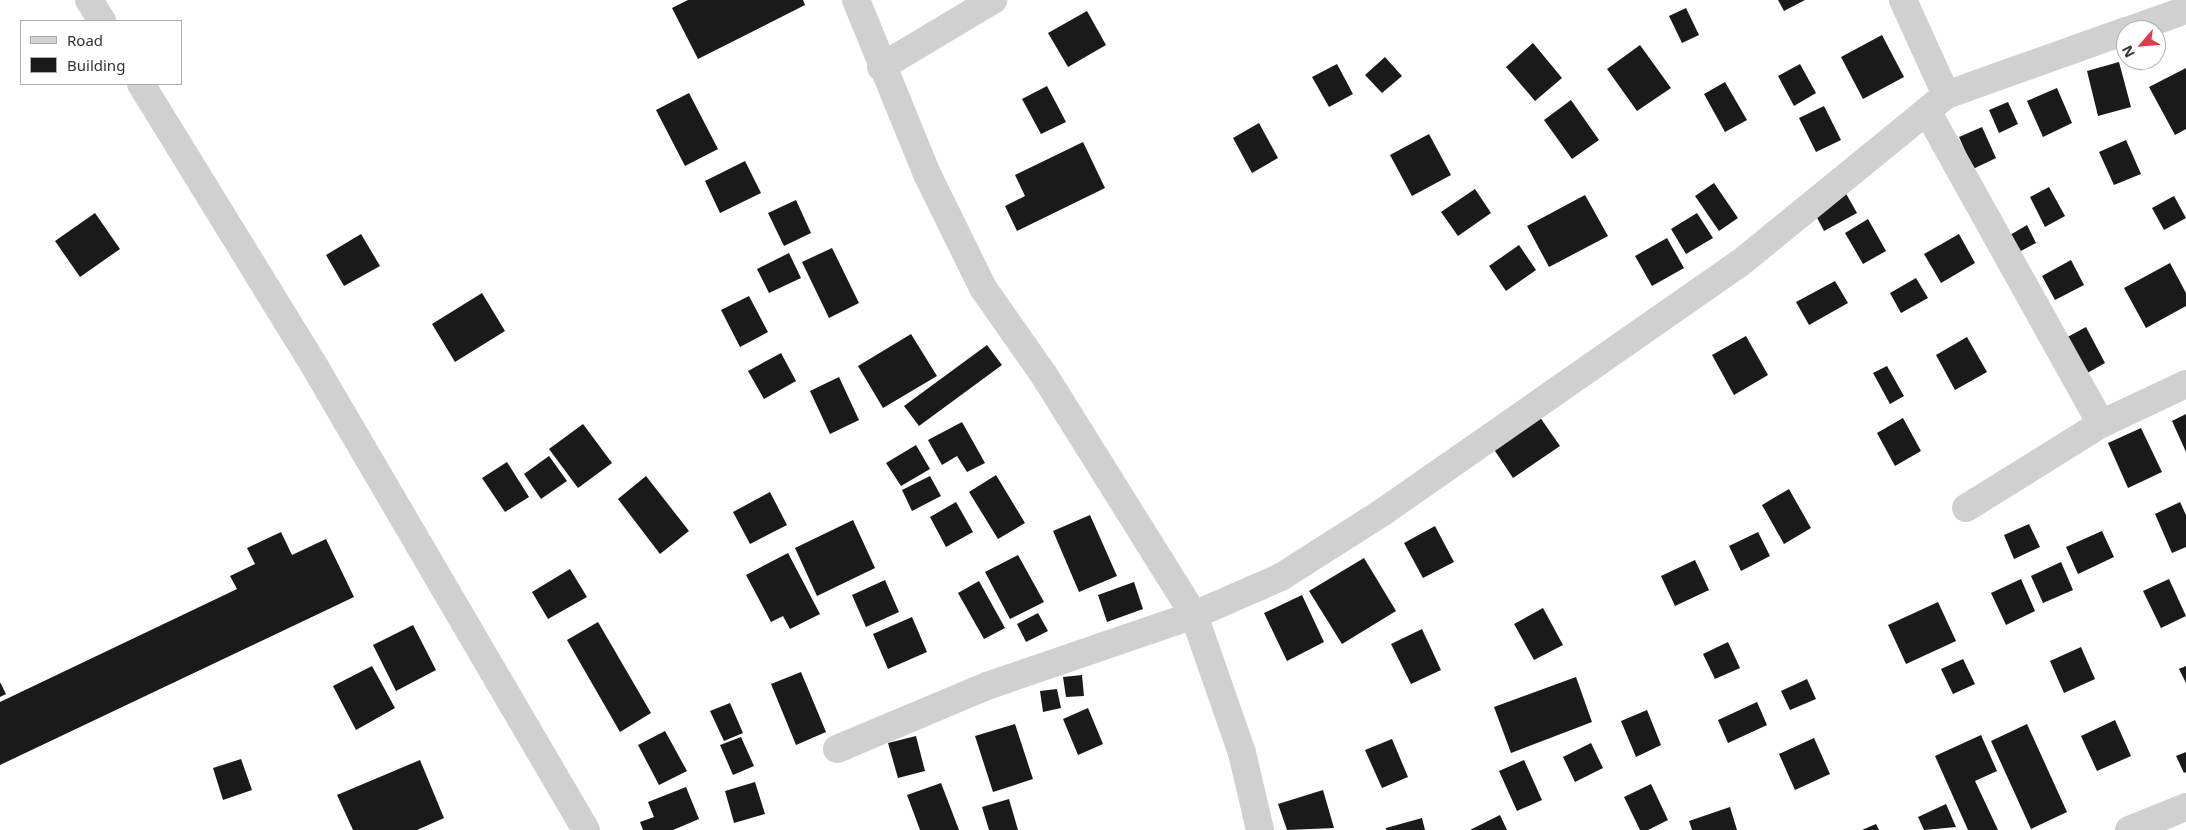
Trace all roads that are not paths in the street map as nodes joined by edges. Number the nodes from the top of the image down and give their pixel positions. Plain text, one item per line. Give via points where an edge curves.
1 (89, 0) edge
2 (856, 0) edge
3 (993, 0) edge
4 (1903, 0) edge
5 (2186, 10) edge
6 (101, 20) edge
7 (2158, 20) edge
8 (2116, 35) edge
9 (881, 67) junction
10 (141, 85) edge
11 (1937, 103) junction
12 (2186, 384) edge
13 (2101, 424) junction
14 (1966, 508) dead end
15 (1194, 615) junction
16 (836, 750) dead end
17 (2186, 807) edge
18 (586, 830) edge
19 (1260, 830) edge
20 (2130, 830) edge

1 - 6 street
2 - 9 street
3 - 9 street
4 - 11 street
5 - 7 street
8 - 11 street
9 - 15 street via 934,191 983,288 1044,375
10 - 18 street via 314,367
11 - 13 street
11 - 15 street via 1739,264 1383,512 1281,577
12 - 13 street
13 - 14 street
15 - 16 street via 996,683
15 - 19 street via 1242,753
17 - 20 street

